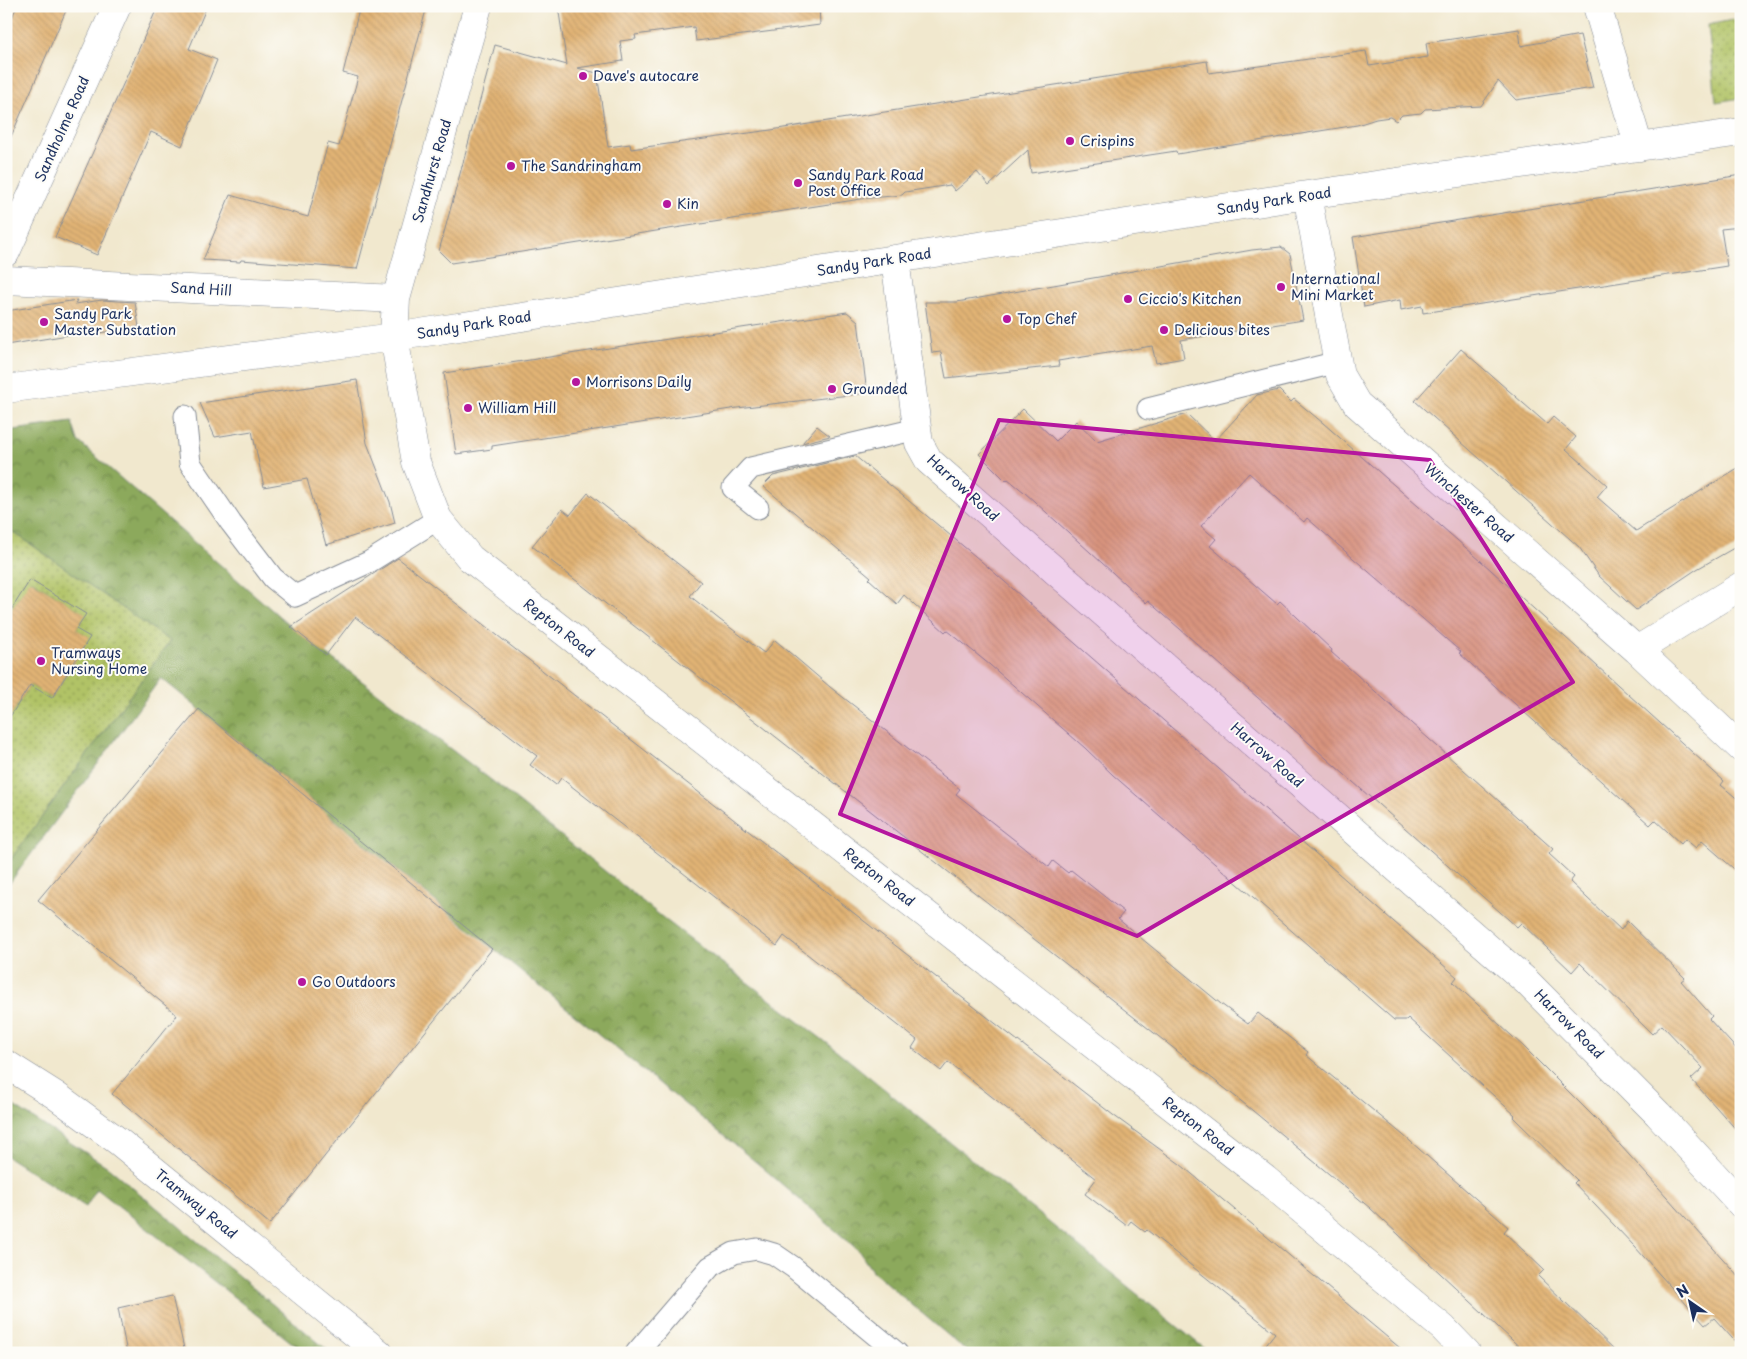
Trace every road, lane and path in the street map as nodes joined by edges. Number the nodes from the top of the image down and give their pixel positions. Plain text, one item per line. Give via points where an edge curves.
1 (117, 6) edge
2 (478, 6) edge
3 (1597, 6) edge
4 (1741, 132) edge
5 (1639, 147) junction
6 (1307, 195) junction
7 (6, 252) edge
8 (895, 259) junction
9 (6, 280) edge
10 (396, 299) junction
11 (394, 337) junction
12 (1338, 362) junction
13 (6, 389) edge
14 (1148, 409) dead end
15 (184, 416) dead end
16 (917, 429) junction
17 (758, 508) dead end
18 (438, 519) junction
19 (1741, 586) edge
20 (1637, 650) junction
21 (1741, 748) edge
22 (6, 1064) edge
23 (1741, 1204) edge
24 (379, 1353) edge
25 (636, 1353) edge
26 (897, 1353) edge
27 (1467, 1353) edge

1 - 7 street, Sandholme Road
2 - 10 street, Sandhurst Road
3 - 5 street
4 - 5 street, Sandy Park Road
5 - 6 street, Sandy Park Road
6 - 8 street, Sandy Park Road
6 - 12 street, Winchester Road
8 - 11 street, Sandy Park Road
8 - 16 street, Harrow Road
9 - 10 street, Sand Hill
10 - 11 street, Sandhurst Road
11 - 13 street, Sandy Park Road
11 - 18 street, Repton Road via 416,462
12 - 14 lane
12 - 20 street, Winchester Road via 1340,375 1357,404
15 - 18 lane via 190,463 273,578 295,596 369,562
16 - 17 lane via 751,468 733,488
16 - 23 street, Harrow Road via 919,444 930,461 1526,981 1658,1114
18 - 27 street, Repton Road via 470,558 1265,1178 1443,1328
19 - 20 street
20 - 21 street, Winchester Road
22 - 24 street, Tramway Road via 118,1141
25 - 26 lane via 710,1267 734,1253 757,1249 774,1254 793,1267

